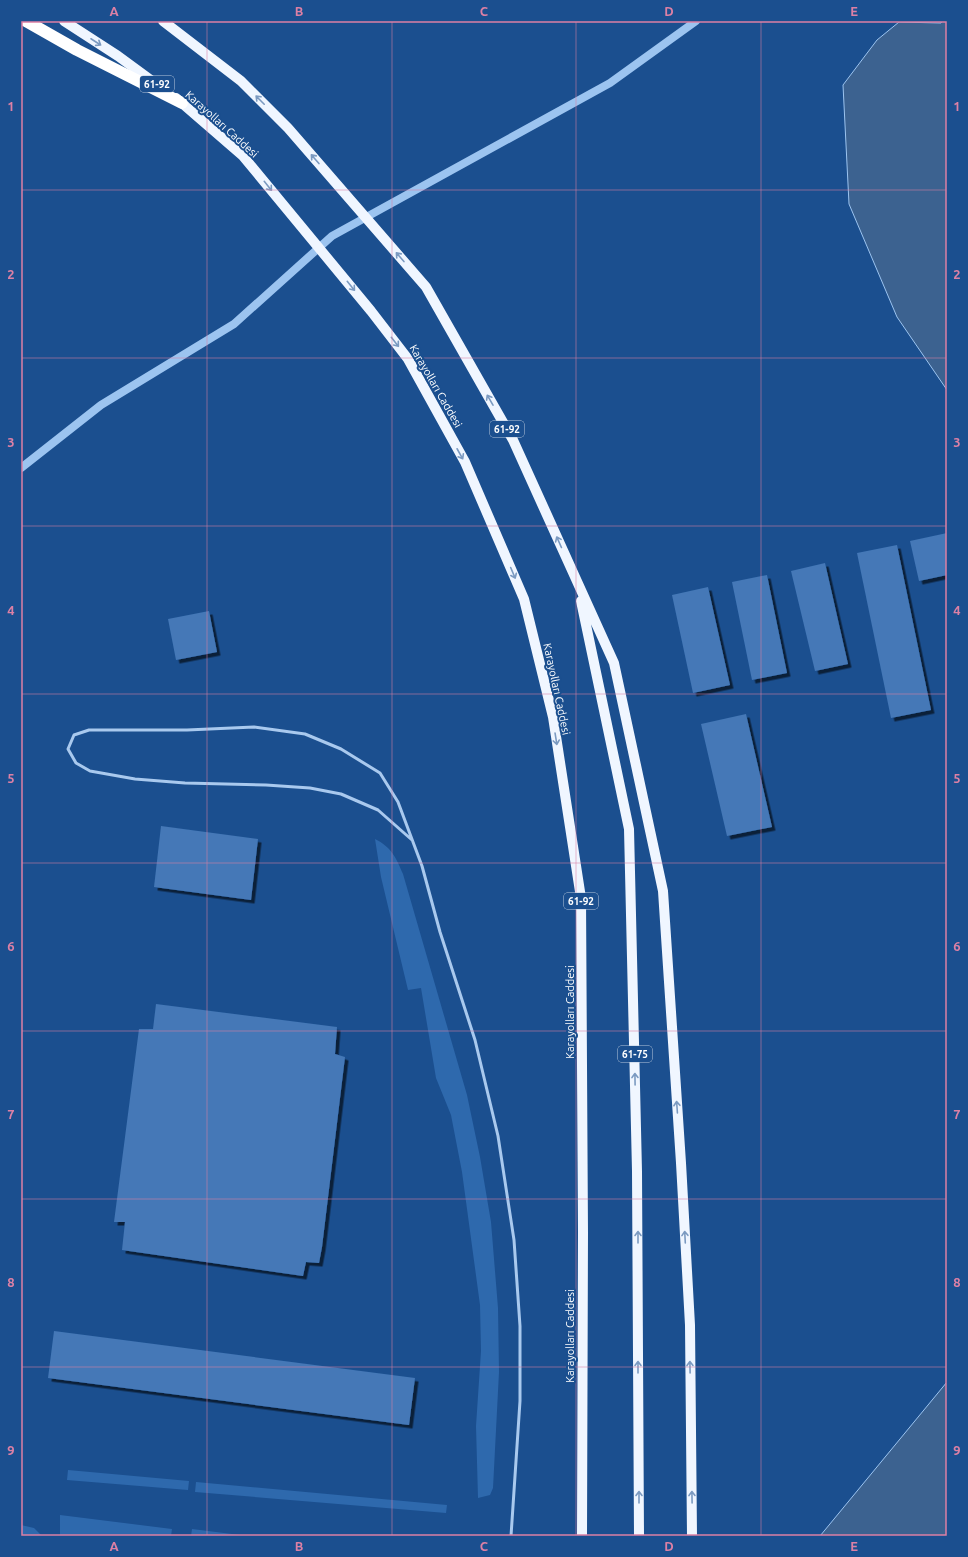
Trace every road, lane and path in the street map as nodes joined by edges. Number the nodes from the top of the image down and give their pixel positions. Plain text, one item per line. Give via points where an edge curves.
1 (26, 21) edge
2 (64, 21) edge
3 (163, 21) edge
4 (182, 103) junction
5 (575, 578) junction
6 (412, 840) junction
7 (512, 1536) edge
8 (582, 1536) edge
9 (639, 1536) edge
10 (692, 1536) edge

1 - 4 highway
2 -> 4 main road, Karayolları Caddesi / 61-92 via 118,56
5 -> 3 main road, 61-92 via 513,440 426,287 288,128 241,81
4 -> 8 main road, Karayolları Caddesi / 61-92 via 244,156 408,359 465,462 524,599 553,717 581,898
9 -> 5 main road, 61-75 via 637,1171 629,829
10 -> 5 main road, 61-92 via 690,1325 663,891 614,664
6 - 6 lane via 398,802 380,773 341,749 305,734 254,727 89,730 74,735 68,749 76,763 90,771 135,779 310,788 340,794 378,810
6 - 7 lane via 475,1040 498,1136 514,1240 520,1326 520,1401

